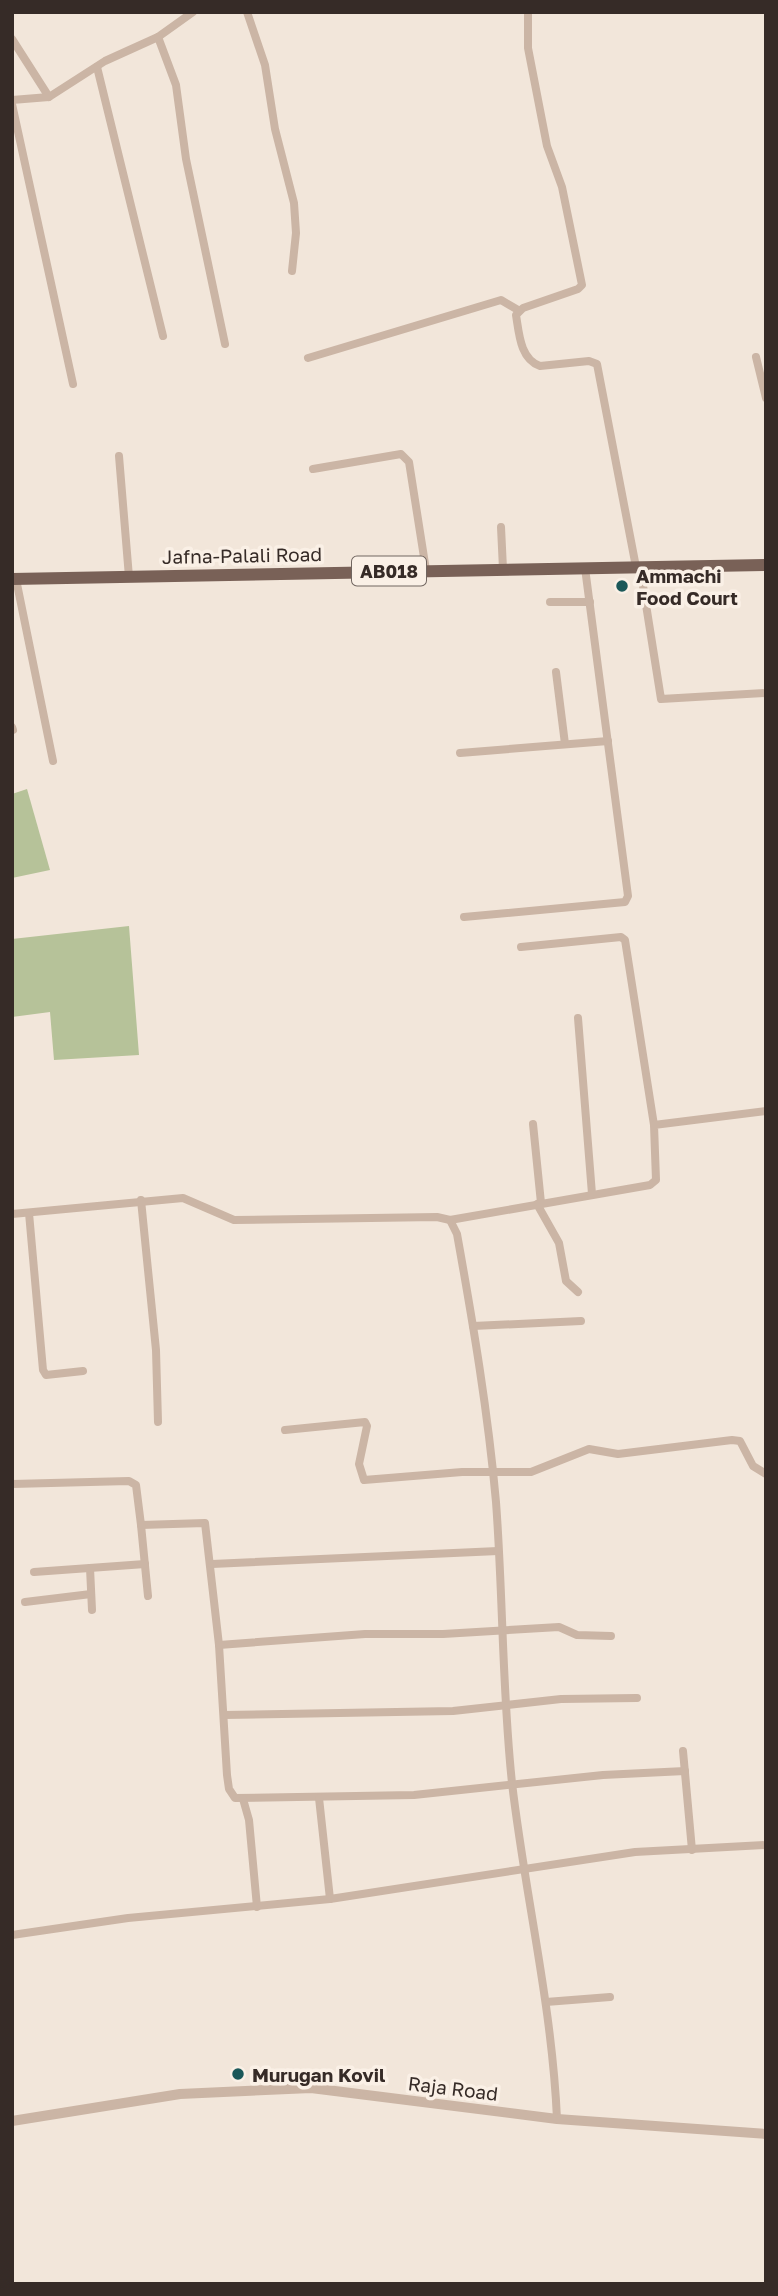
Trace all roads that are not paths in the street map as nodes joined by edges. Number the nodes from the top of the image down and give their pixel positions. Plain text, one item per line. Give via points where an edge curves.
1 (194, 12) edge
2 (247, 12) edge
3 (528, 12) edge
4 (158, 37) junction
5 (12, 39) edge
6 (97, 67) junction
7 (49, 97) junction
8 (12, 102) edge
9 (292, 271) dead end
10 (518, 310) junction
11 (163, 337) dead end
12 (225, 344) dead end
13 (756, 357) dead end
14 (308, 358) dead end
15 (73, 384) dead end
16 (766, 398) edge
17 (119, 456) dead end
18 (313, 469) dead end
19 (501, 527) dead end
20 (766, 565) edge
21 (638, 567) junction
22 (585, 568) junction
23 (503, 569) junction
24 (426, 570) junction
25 (129, 577) junction
26 (14, 579) edge
27 (550, 602) dead end
28 (590, 602) junction
29 (556, 673) dead end
30 (766, 693) edge
31 (608, 741) junction
32 (565, 744) junction
33 (460, 753) dead end
34 (53, 761) dead end
35 (464, 917) dead end
36 (521, 947) dead end
37 (578, 1018) dead end
38 (766, 1111) edge
39 (533, 1124) dead end
40 (654, 1125) junction
41 (593, 1194) junction
42 (141, 1200) junction
43 (539, 1203) junction
44 (29, 1213) junction
45 (12, 1214) edge
46 (450, 1220) junction
47 (578, 1292) dead end
48 (581, 1321) dead end
49 (473, 1326) junction
50 (83, 1371) dead end
51 (158, 1422) dead end
52 (285, 1430) dead end
53 (492, 1472) junction
54 (766, 1474) edge
55 (12, 1484) edge
56 (141, 1525) junction
57 (498, 1551) junction
58 (145, 1564) junction
59 (212, 1564) junction
60 (90, 1568) junction
61 (34, 1572) dead end
62 (91, 1594) junction
63 (148, 1596) dead end
64 (24, 1602) dead end
65 (92, 1610) dead end
66 (501, 1628) junction
67 (611, 1636) dead end
68 (219, 1644) junction
69 (637, 1698) dead end
70 (505, 1707) junction
71 (224, 1715) junction
72 (683, 1751) dead end
73 (685, 1771) junction
74 (513, 1786) junction
75 (319, 1798) junction
76 (243, 1799) junction
77 (766, 1845) edge
78 (692, 1850) junction
79 (526, 1868) junction
80 (330, 1899) junction
81 (257, 1907) junction
82 (12, 1934) edge
83 (610, 1997) dead end
84 (546, 2002) junction
85 (557, 2119) junction
86 (12, 2121) edge
87 (766, 2134) edge

1 - 4 street
2 - 9 street via 265,65 294,203
3 - 10 street via 528,48 547,146 562,187 582,285
4 - 6 street
4 - 12 street via 176,85 186,159
5 - 7 street
6 - 7 street
6 - 11 street
7 - 8 street
8 - 15 street
10 - 14 street via 501,300
10 - 21 street via 519,332 532,363 597,364
13 - 16 street
17 - 25 street
18 - 24 street via 401,454 409,462
19 - 23 street
20 - 21 main road, Jafna-Palali Road / AB018
21 - 22 main road, Jafna-Palali Road / AB018
21 - 30 street via 661,699
22 - 23 main road, Jafna-Palali Road / AB018
22 - 28 street
23 - 24 main road, Jafna-Palali Road / AB018
24 - 25 main road, Jafna-Palali Road / AB018
25 - 26 main road, Jafna-Palali Road / AB018
26 - 34 street
27 - 28 street
28 - 31 street
29 - 32 street
31 - 32 street
31 - 35 street via 628,896 625,902
32 - 33 street
36 - 40 street via 625,940
37 - 41 street
38 - 40 street
39 - 43 street
40 - 41 street via 656,1180
41 - 43 street
42 - 44 street
42 - 46 street via 183,1198 234,1220
42 - 51 street via 156,1350
43 - 46 street
43 - 47 street via 559,1243 566,1280
44 - 45 street
44 - 50 street via 43,1370 46,1375
46 - 49 street via 457,1234
48 - 49 street
49 - 53 street
52 - 53 street via 365,1422 359,1464 364,1480
53 - 54 street via 540,1470 594,1448 618,1454 732,1440 740,1441 753,1466
53 - 57 street
55 - 56 street via 134,1482
56 - 58 street
56 - 59 street via 205,1523
57 - 59 street
57 - 66 street
58 - 60 street
58 - 63 street
59 - 68 street
60 - 61 street
60 - 62 street
62 - 64 street
62 - 65 street
66 - 67 street via 559,1627 577,1635
66 - 68 street
66 - 70 street
68 - 71 street
69 - 70 street via 561,1699
70 - 71 street
70 - 74 street
71 - 76 street via 229,1789 235,1798
72 - 73 street
73 - 74 street
73 - 78 street
74 - 75 street
74 - 79 street
75 - 76 street
75 - 80 street
76 - 81 street
77 - 78 street
78 - 79 street via 635,1852
79 - 80 street
79 - 84 street
80 - 81 street
81 - 82 street via 128,1917
83 - 84 street
84 - 85 street
85 - 86 street, Raja Road via 311,2088 180,2094
85 - 87 street, Raja Road

